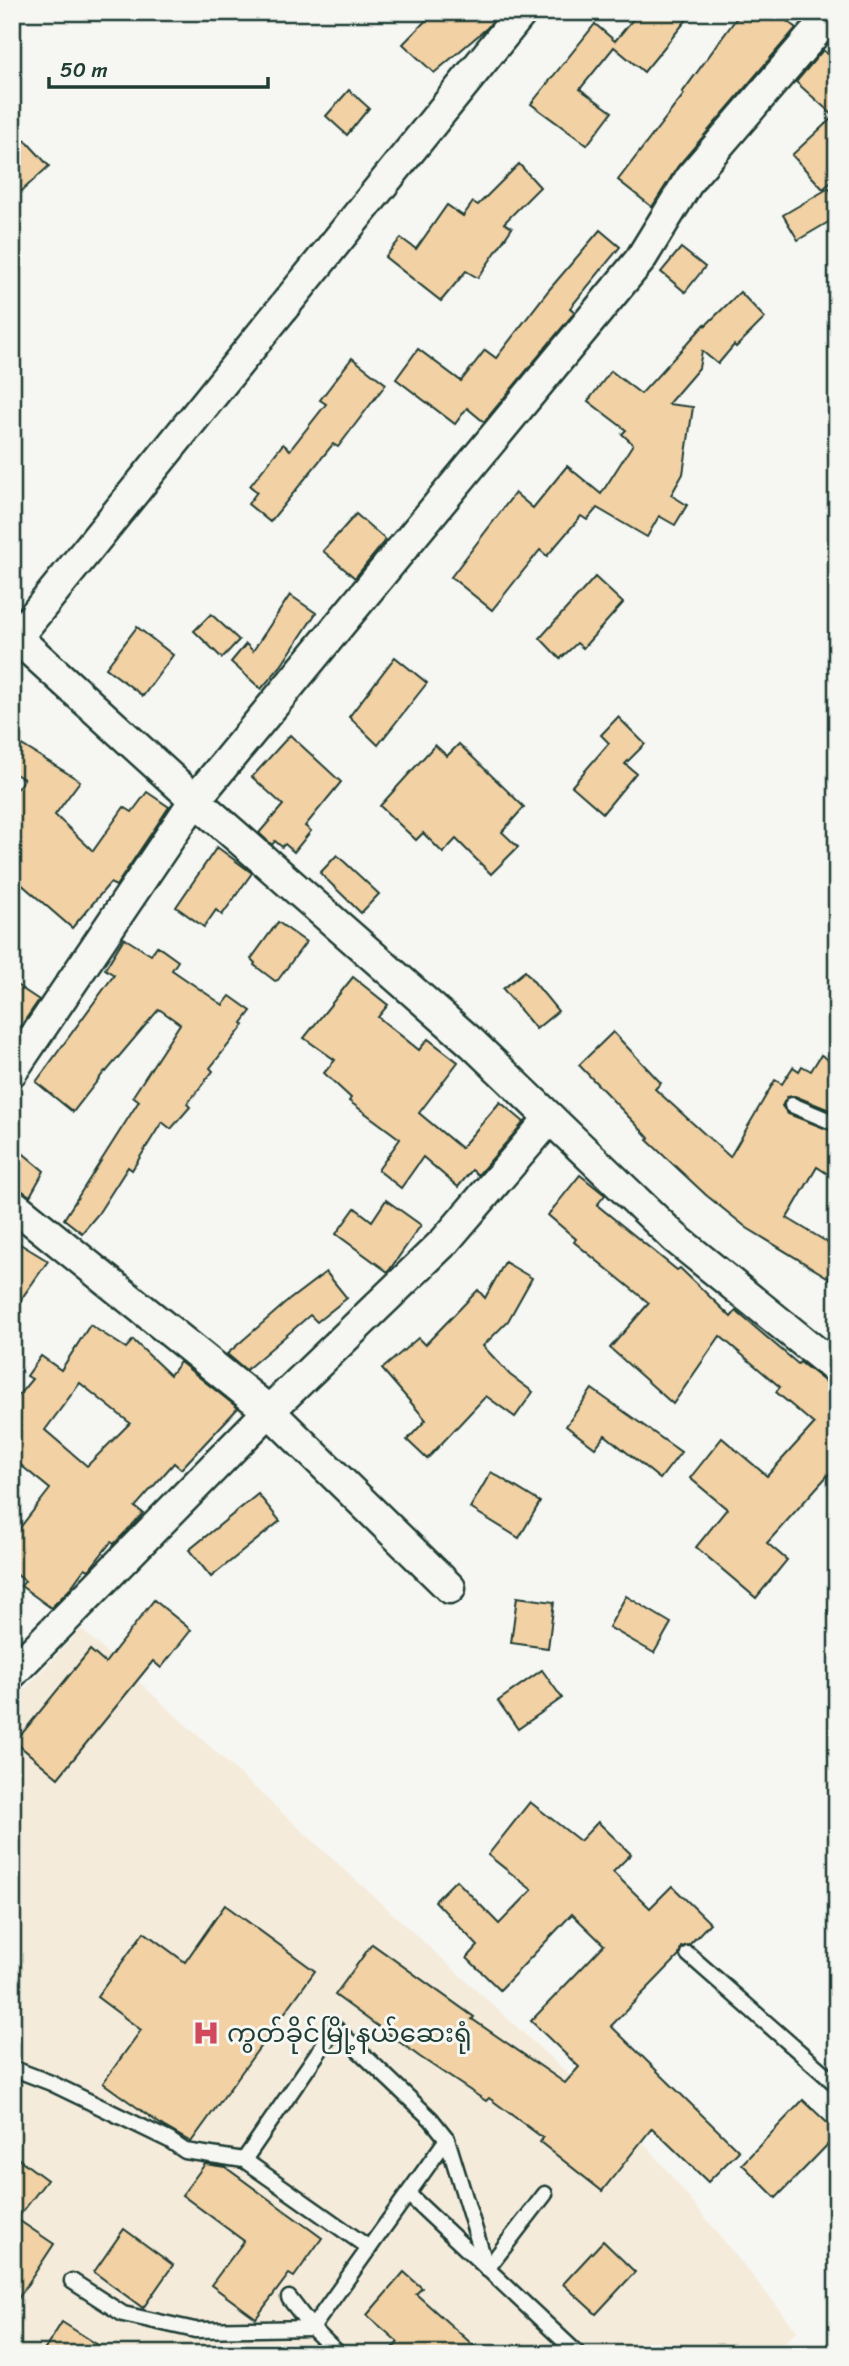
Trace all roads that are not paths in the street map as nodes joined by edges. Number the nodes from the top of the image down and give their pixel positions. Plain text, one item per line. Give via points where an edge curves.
1 (522, 12) edge
2 (832, 12) edge
3 (15, 640) edge
4 (195, 800) junction
5 (12, 1071) edge
6 (792, 1105) dead end
7 (550, 1118) junction
8 (837, 1124) edge
9 (12, 1204) edge
10 (837, 1369) edge
11 (269, 1411) junction
12 (450, 1588) dead end
13 (12, 1673) edge
14 (688, 1954) dead end
15 (12, 2068) edge
16 (837, 2085) edge
17 (447, 2139) junction
18 (244, 2160) junction
19 (408, 2194) junction
20 (545, 2194) dead end
21 (369, 2248) junction
22 (488, 2269) junction
23 (72, 2281) dead end
24 (289, 2298) dead end
25 (312, 2328) junction
26 (340, 2354) edge
27 (578, 2354) edge

1 - 3 street
2 - 4 street via 691,177 640,260
3 - 4 street
4 - 5 street
4 - 7 street via 472,1043
6 - 8 lane
7 - 10 street via 675,1238
7 - 11 street via 445,1241
9 - 11 street
11 - 12 street
11 - 13 street
14 - 16 lane
15 - 18 lane via 51,2082 185,2151
17 - 18 lane via 335,2028
17 - 19 lane
17 - 22 lane
18 - 21 lane
19 - 21 lane
19 - 22 lane
20 - 22 lane
21 - 25 lane
22 - 27 lane
23 - 25 lane via 123,2314 195,2330
24 - 25 lane
25 - 26 lane

